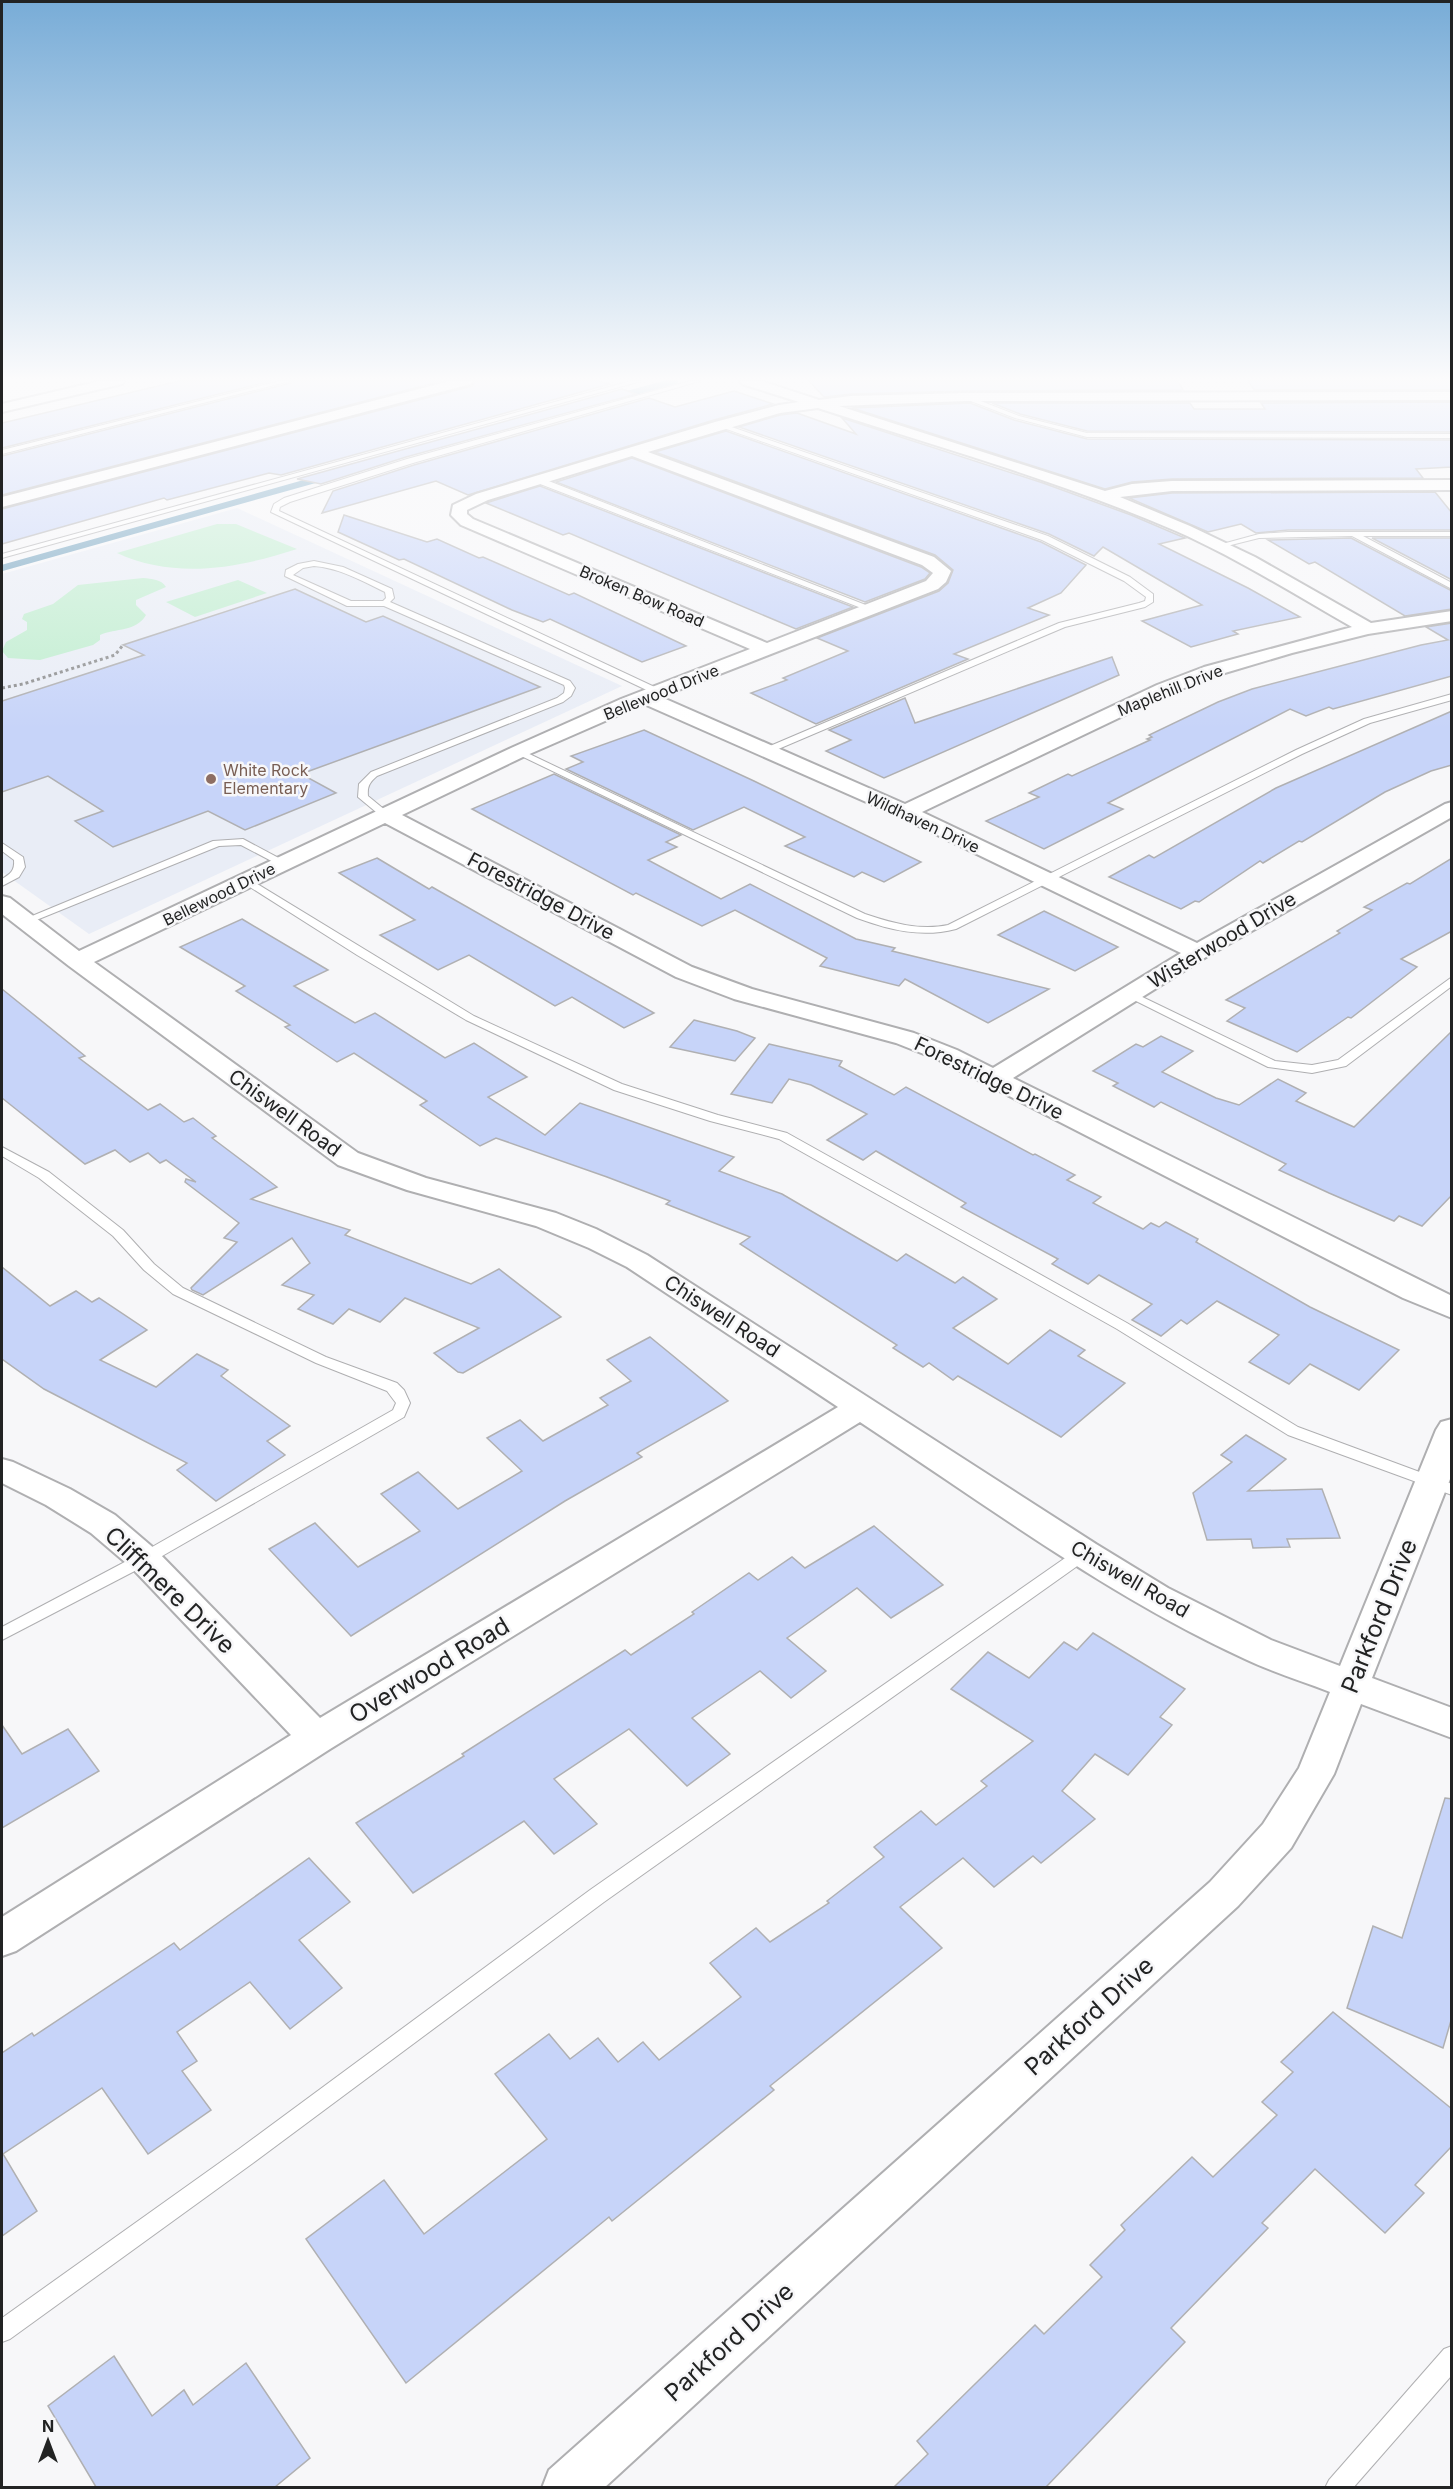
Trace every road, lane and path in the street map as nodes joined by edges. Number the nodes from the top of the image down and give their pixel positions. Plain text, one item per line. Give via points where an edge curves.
1 (21, 497) edge
2 (216, 497) edge
3 (296, 497) edge
4 (486, 497) edge
5 (582, 497) edge
6 (756, 497) edge
7 (928, 497) edge
8 (1107, 497) edge
9 (2, 502) edge
10 (1353, 534) junction
11 (1452, 534) edge
12 (1219, 546) junction
13 (2, 556) edge
14 (1452, 587) edge
15 (385, 603) junction
16 (872, 609) junction
17 (1452, 616) edge
18 (1368, 629) junction
19 (123, 645) dead end
20 (768, 650) junction
21 (2, 688) edge
22 (651, 694) junction
23 (1452, 697) edge
24 (518, 752) junction
25 (766, 752) junction
26 (1452, 808) edge
27 (905, 812) junction
28 (386, 815) junction
29 (2, 846) edge
30 (283, 863) junction
31 (246, 880) junction
32 (1049, 880) junction
33 (2, 883) edge
34 (2, 903) edge
35 (26, 921) junction
36 (1198, 952) junction
37 (77, 962) junction
38 (1452, 980) edge
39 (1130, 995) junction
40 (995, 1078) junction
41 (2, 1151) edge
42 (1452, 1308) edge
43 (861, 1407) junction
44 (1452, 1430) edge
45 (2, 1470) edge
46 (1442, 1486) edge
47 (1084, 1553) junction
48 (144, 1559) junction
49 (2, 1634) edge
50 (1351, 1687) junction
51 (1452, 1723) edge
52 (317, 1738) junction
53 (2, 1938) edge
54 (2, 2331) edge
55 (1452, 2356) edge
56 (567, 2487) edge
57 (1337, 2487) edge

1 - 9 street
2 - 13 lane
3 - 22 lane via 277,506 275,512
4 - 20 street, Broken Bow Road via 459,508 459,515 467,522
5 - 16 lane
6 - 16 street, Bellewood Drive via 928,561 942,571 932,585
7 - 25 lane via 1045,538 1127,579 1150,596 1149,602 1062,625
8 - 12 street
10 - 11 lane
10 - 12 lane via 1259,536
10 - 14 lane
12 - 18 street
15 - 15 lane via 390,598 389,591 331,565 306,564 289,572 289,576 350,604
15 - 28 lane via 570,688 560,700 374,774 365,781 363,797
16 - 20 street, Bellewood Drive
17 - 18 street, Maplehill Drive
18 - 27 street, Maplehill Drive via 1243,661 1174,685
19 - 21 path via 114,655
20 - 22 street, Bellewood Drive
22 - 24 street, Bellewood Drive
22 - 25 street, Wildhaven Drive
23 - 32 lane via 1367,721
24 - 28 street, Bellewood Drive
24 - 32 lane via 885,925 935,932
25 - 27 street, Wildhaven Drive
26 - 36 street, Wisterwood Drive
27 - 32 street, Wildhaven Drive
28 - 30 street, Bellewood Drive
28 - 40 street, Forestridge Drive via 684,972 796,1010 905,1038
29 - 33 lane via 19,860 21,867
30 - 31 street, Bellewood Drive
30 - 35 lane via 243,842 217,843
31 - 37 street, Bellewood Drive
31 - 46 lane via 470,1018 618,1087 783,1136 1122,1326 1293,1431
32 - 36 street, Wildhaven Drive
34 - 35 street, Chiswell Road
35 - 37 street, Chiswell Road
36 - 39 street, Wisterwood Drive
37 - 43 street, Chiswell Road via 348,1159 383,1175 586,1234 637,1261
38 - 39 lane via 1342,1063 1312,1069 1272,1064
39 - 40 street, Wisterwood Drive
40 - 42 street, Forestridge Drive via 1413,1292
41 - 48 lane via 44,1175 118,1233 178,1291 321,1360 392,1387 403,1403 399,1413
43 - 47 street, Chiswell Road
43 - 52 street, Overwood Road
44 - 46 street, Parkford Drive
45 - 48 street, Cliffmere Drive via 103,1524
46 - 50 street, Parkford Drive
47 - 50 street, Chiswell Road via 1156,1598 1258,1650
47 - 54 lane via 597,1896
48 - 49 lane
48 - 52 street, Cliffmere Drive
50 - 51 street, Chiswell Road
50 - 56 street, Parkford Drive via 1316,1774 1283,1827 1224,1894
52 - 53 street, Overwood Road
55 - 57 lane

